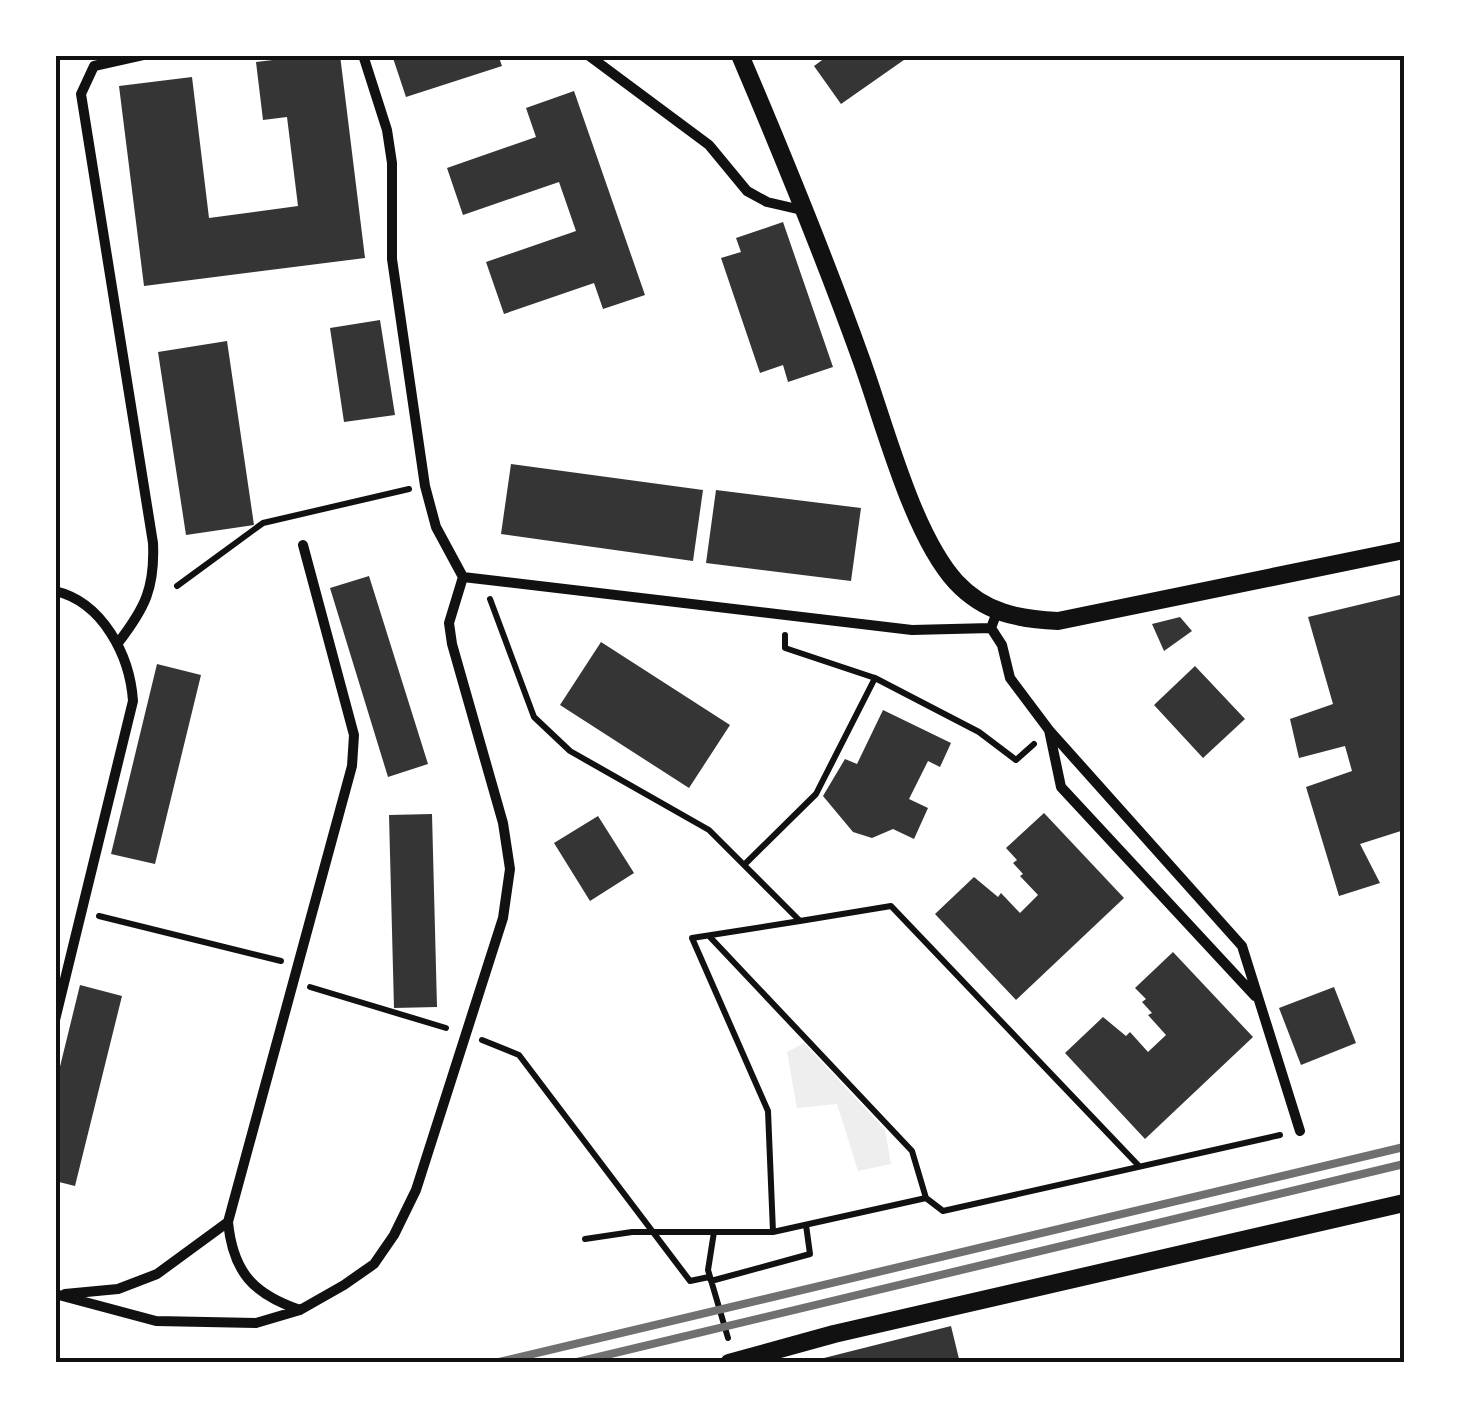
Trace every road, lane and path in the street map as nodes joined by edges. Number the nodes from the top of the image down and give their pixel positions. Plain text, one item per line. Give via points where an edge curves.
1 (143, 55) edge
2 (363, 55) edge
3 (588, 55) edge
4 (740, 55) edge
5 (807, 212) junction
6 (302, 544) dead end
7 (1404, 550) edge
8 (463, 578) junction
9 (492, 578) junction
10 (55, 591) edge
11 (785, 613) junction
12 (994, 620) junction
13 (118, 643) junction
14 (875, 678) junction
15 (1049, 730) junction
16 (744, 865) junction
17 (81, 911) junction
18 (800, 921) junction
19 (709, 936) junction
20 (296, 964) junction
21 (1259, 1000) junction
22 (55, 1020) edge
23 (465, 1033) junction
24 (1300, 1131) joint
25 (1139, 1166) junction
26 (926, 1198) junction
27 (1404, 1203) edge
28 (228, 1222) junction
29 (806, 1224) junction
30 (714, 1232) junction
31 (773, 1232) junction
32 (585, 1238) dead end
33 (709, 1276) junction
34 (56, 1293) edge
35 (300, 1310) junction
36 (730, 1354) edge

1 - 13 street via 94,66 81,94 152,543 154,577 140,615
2 - 8 street via 392,164 390,242 425,486 436,527
3 - 5 street via 709,145 748,191
4 - 5 street
5 - 12 street via 922,526 954,580
6 - 20 street via 354,735 352,766
7 - 12 street via 1058,622
8 - 9 street
8 - 23 street via 449,623 452,644 510,869 502,918
9 - 11 street
9 - 16 path via 490,601 534,718 570,751 710,830
10 - 13 street via 94,613
11 - 12 street via 912,630
11 - 14 path via 785,648
12 - 15 street via 1010,678
13 - 17 street via 133,700
14 - 15 path via 979,732 1016,760
14 - 16 path via 816,794
15 - 21 street via 1242,946
15 - 21 street via 1061,787
16 - 18 path
17 - 20 path
17 - 22 street
18 - 19 path
18 - 25 path via 891,906
19 - 26 path via 912,1151
19 - 31 path via 692,938 768,1111
20 - 23 path via 315,970 310,987
20 - 28 street
21 - 24 street
23 - 33 path via 519,1055 690,1281
23 - 35 street via 416,1190 374,1264
24 - 25 path
25 - 26 path via 943,1211
26 - 29 path
27 - 36 street
28 - 34 street via 156,1274 118,1290
28 - 35 street via 232,1256 252,1284
29 - 31 path
29 - 33 path via 810,1254
30 - 31 path
30 - 32 path
30 - 33 path
33 - 36 path
34 - 35 street via 156,1321 208,1325 256,1323

